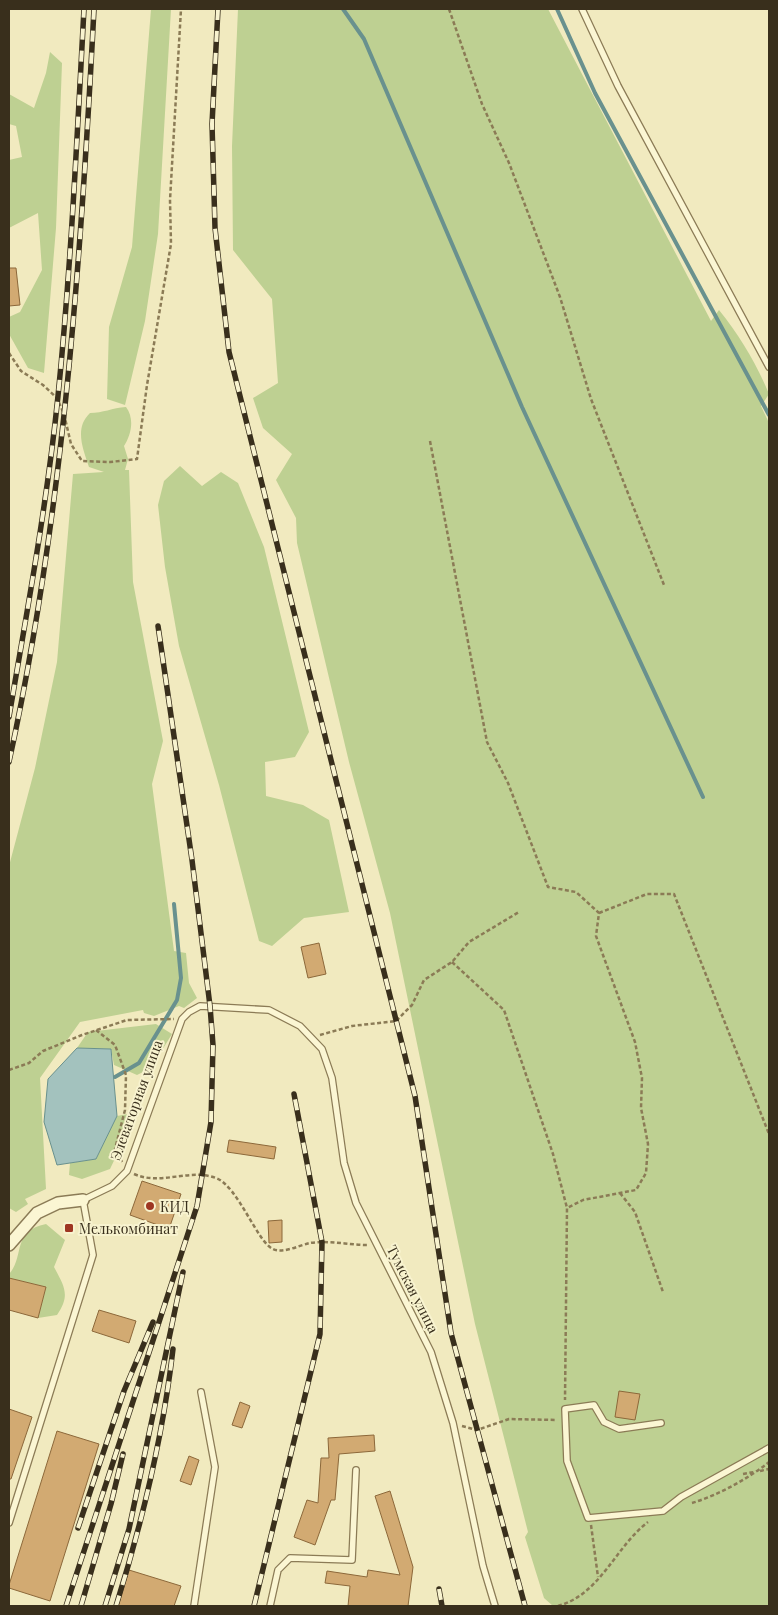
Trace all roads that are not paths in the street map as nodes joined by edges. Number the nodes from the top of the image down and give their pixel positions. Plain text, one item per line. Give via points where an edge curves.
1 (582, 9) edge
2 (769, 367) edge
3 (270, 1010) joint
4 (83, 1200) junction
5 (9, 1245) edge
6 (201, 1392) dead end
7 (661, 1423) dead end
8 (769, 1448) edge
9 (356, 1470) dead end
10 (9, 1522) edge
11 (194, 1606) edge
12 (270, 1606) edge
13 (495, 1606) edge

1 - 2 lane via 618,86
3 - 4 lane, Элеваторная улица via 200,1006 182,1019 127,1171 112,1186
3 - 13 lane, Тумская улица via 300,1026 322,1049 332,1078 344,1163 356,1203 431,1352 453,1423 483,1566
4 - 5 street, Элеваторная улица via 58,1203 37,1213
4 - 10 lane via 93,1255
6 - 11 lane via 215,1467
7 - 8 lane via 619,1429 604,1422 594,1405 565,1409 567,1461 588,1518 663,1511
9 - 12 lane via 352,1560 290,1558 278,1570

